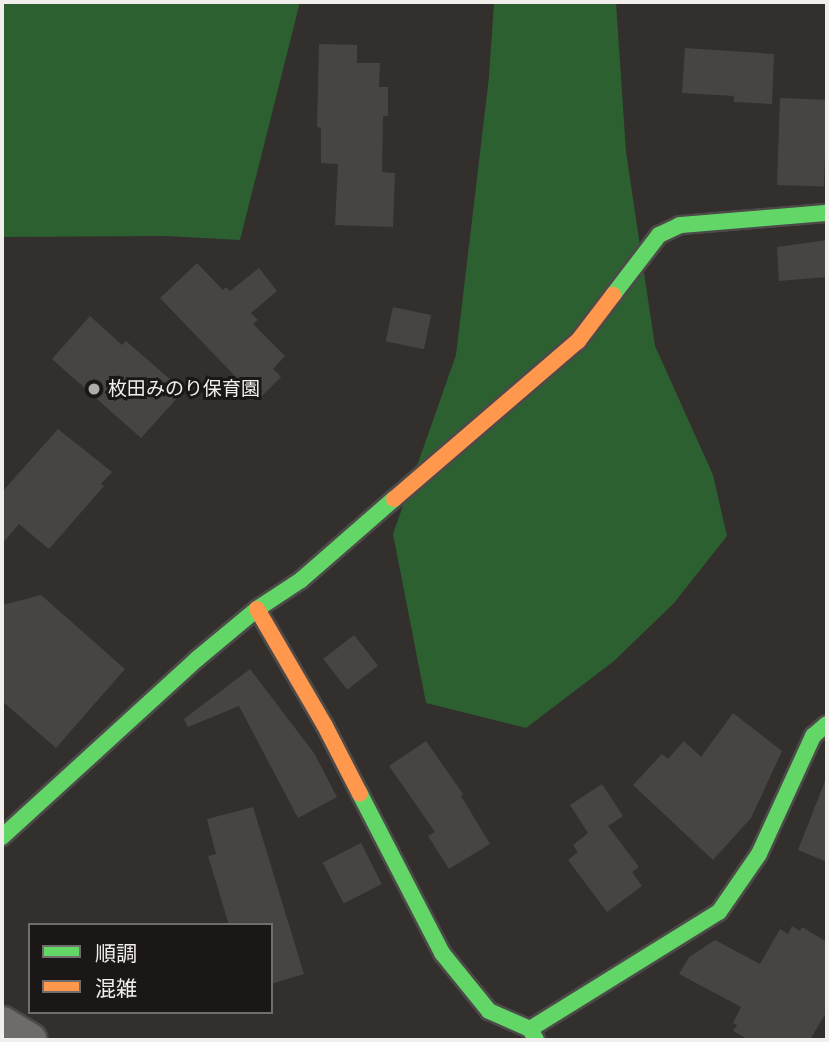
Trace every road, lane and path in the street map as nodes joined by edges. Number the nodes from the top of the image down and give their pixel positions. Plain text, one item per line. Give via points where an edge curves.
1 (827, 213) edge
2 (257, 609) junction
3 (827, 724) edge
4 (2, 837) edge
5 (2, 1024) edge
6 (533, 1035) edge
7 (29, 1040) edge

1 - 2 street via 680,225 659,235 578,341 301,580
2 - 4 street
2 - 6 street via 325,726 442,953 489,1011
3 - 6 street via 813,736 759,855 719,912
5 - 7 street

